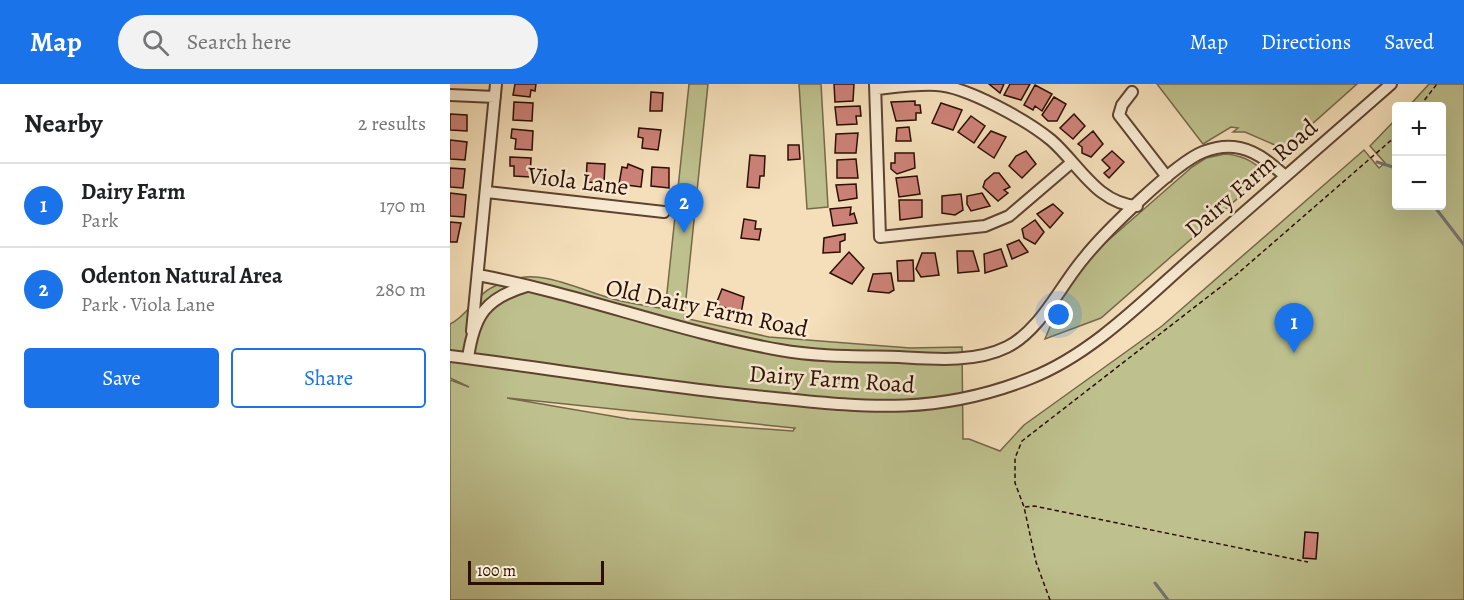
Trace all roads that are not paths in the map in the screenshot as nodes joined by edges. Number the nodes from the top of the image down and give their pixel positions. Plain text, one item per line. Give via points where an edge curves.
1 (496, 84) edge
2 (1391, 84) edge
3 (875, 86) edge
4 (1132, 92) dead end
5 (450, 95) edge
6 (495, 97) junction
7 (1071, 163) junction
8 (1285, 176) junction
9 (1167, 177) junction
10 (487, 192) junction
11 (1137, 206) junction
12 (664, 212) dead end
13 (478, 275) junction
14 (531, 285) junction
15 (472, 331) junction
16 (450, 356) edge
17 (468, 358) junction

1 - 6 street
2 - 8 street, Dairy Farm Road
3 - 7 street via 961,88 1051,140
3 - 7 street via 880,237 985,226 1009,216
4 - 9 street via 1119,115
5 - 6 street
6 - 10 street
7 - 11 street via 1104,195 1115,202
8 - 9 street, Old Dairy Farm Road via 1261,156 1227,147 1203,152
8 - 17 street, Dairy Farm Road via 1084,348 1033,378 973,398 924,406 873,407 684,389
9 - 11 street, Old Dairy Farm Road
10 - 12 street, Viola Lane
10 - 13 street
11 - 14 street, Old Dairy Farm Road via 1084,258 1028,330 1008,347 982,357 924,358 781,350 617,312
13 - 14 street, Old Dairy Farm Road
13 - 15 street
14 - 15 street via 497,297 482,312
15 - 17 street
16 - 17 street, Dairy Farm Road

